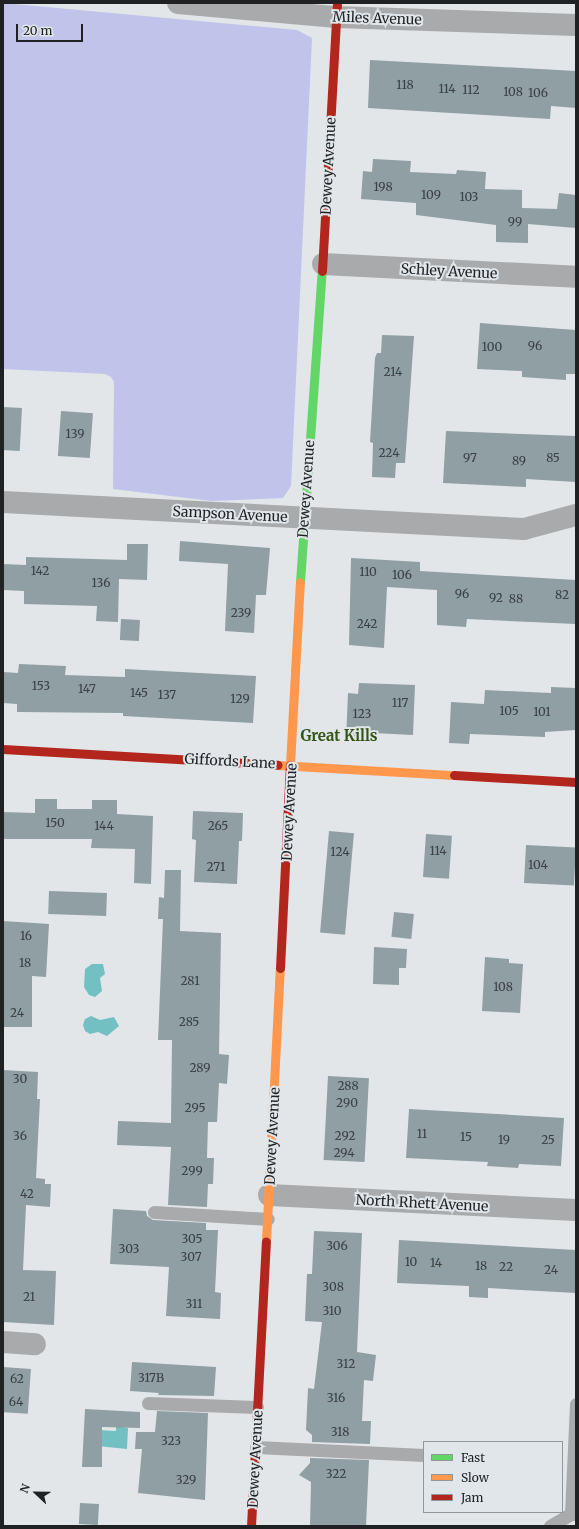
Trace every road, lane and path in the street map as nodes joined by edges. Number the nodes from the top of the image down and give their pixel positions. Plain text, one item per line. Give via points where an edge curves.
1 (178, 3) edge
2 (336, 10) edge
3 (576, 25) edge
4 (323, 264) junction
5 (576, 277) edge
6 (3, 502) edge
7 (576, 515) edge
8 (303, 518) junction
9 (3, 749) edge
10 (292, 765) junction
11 (576, 782) edge
12 (269, 1195) junction
13 (576, 1210) edge
14 (154, 1212) dead end
15 (268, 1219) junction
16 (3, 1342) edge
17 (35, 1344) dead end
18 (148, 1403) dead end
19 (576, 1404) edge
20 (258, 1407) junction
21 (256, 1448) junction
22 (423, 1455) edge
23 (573, 1514) edge
24 (251, 1526) edge
25 (550, 1526) edge

1 - 2 street, Miles Avenue
2 - 3 street, Miles Avenue
2 - 4 street, Dewey Avenue
4 - 5 street, Schley Avenue
4 - 8 street, Dewey Avenue
6 - 8 street, Sampson Avenue
7 - 8 street, Sampson Avenue via 524,530
8 - 10 street, Dewey Avenue
9 - 10 street, Giffords Lane
10 - 11 street, Giffords Lane
10 - 12 street, Dewey Avenue
12 - 13 street, North Rhett Avenue
12 - 15 street, Dewey Avenue
14 - 15 lane
15 - 20 street, Dewey Avenue
16 - 17 street
18 - 20 lane
19 - 23 lane
20 - 21 street, Dewey Avenue
21 - 22 lane
21 - 24 street, Dewey Avenue
23 - 25 lane

